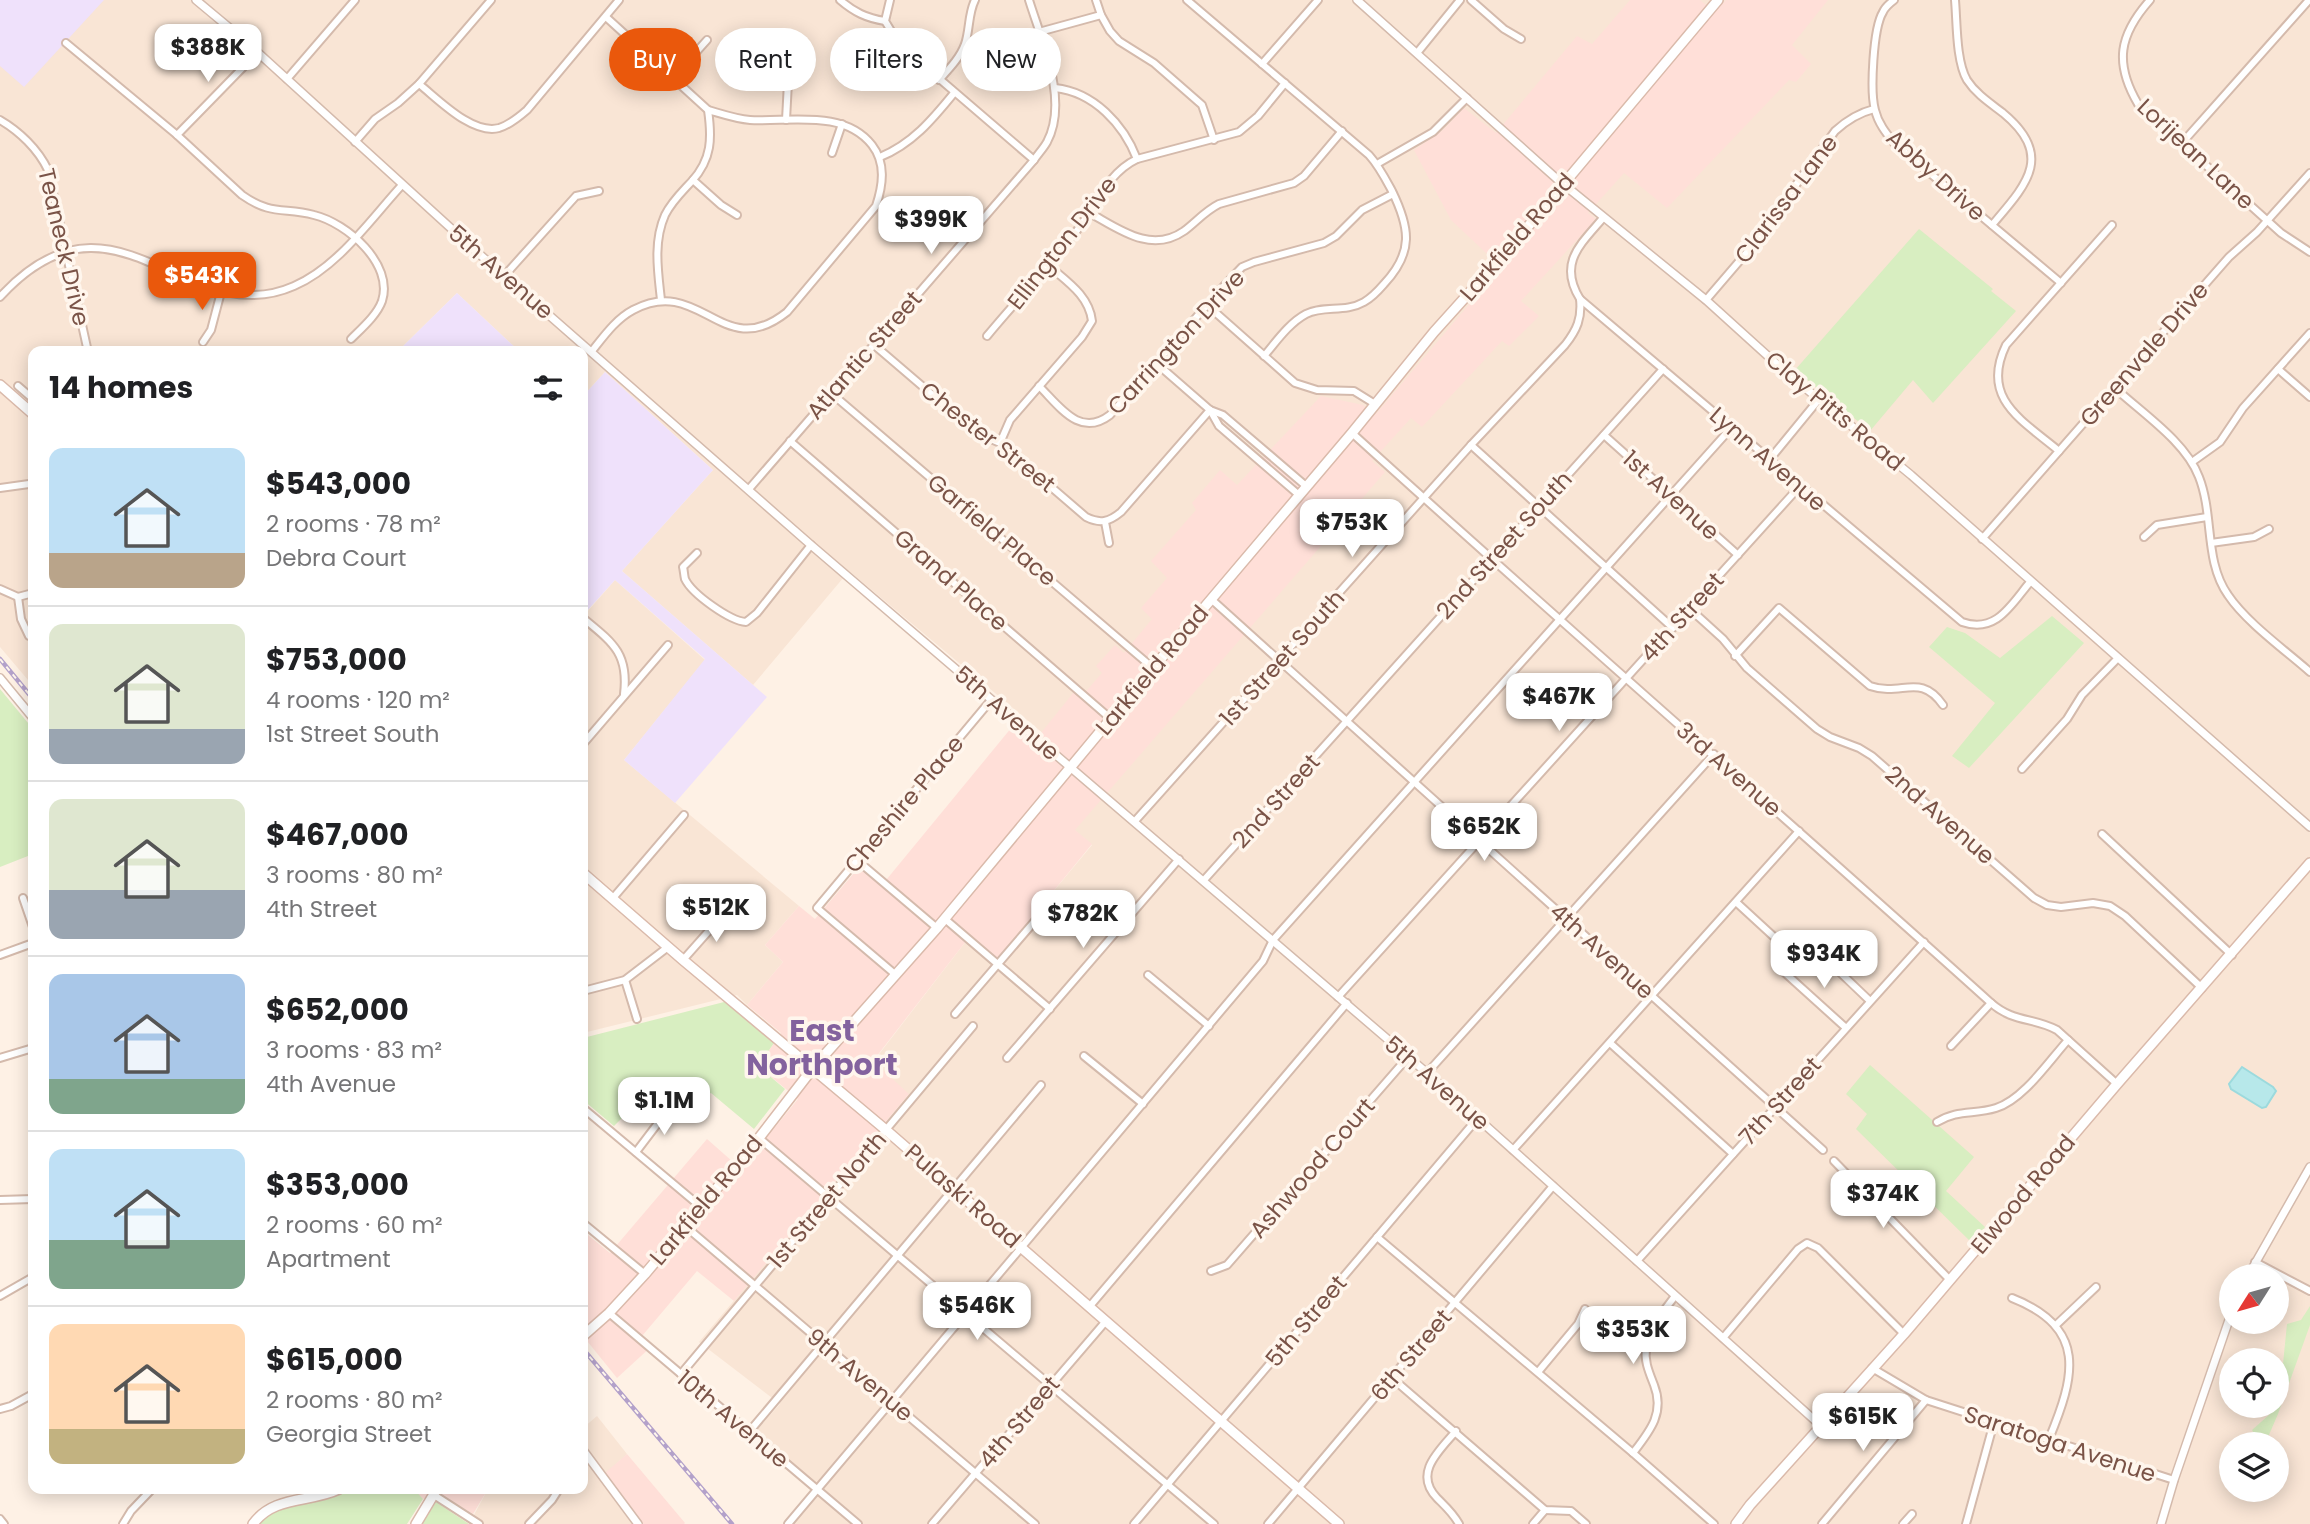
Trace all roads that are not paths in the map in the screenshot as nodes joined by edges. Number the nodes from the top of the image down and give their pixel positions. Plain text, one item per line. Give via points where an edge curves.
1 (196, 0) edge
2 (355, 0) edge
3 (491, 0) edge
4 (619, 0) edge
5 (840, 0) edge
6 (890, 0) edge
7 (975, 0) edge
8 (1029, 0) edge
9 (1096, 0) edge
10 (1187, 0) edge
11 (1318, 0) edge
12 (1357, 0) edge
13 (1460, 0) edge
14 (1471, 0) edge
15 (1718, 0) edge
16 (1894, 0) edge
17 (1955, 0) edge
18 (2150, 0) edge
19 (2309, 0) edge
20 (1101, 15) junction
21 (606, 17) junction
22 (885, 21) junction
23 (618, 28) edge
24 (890, 28) edge
25 (1038, 28) edge
26 (1054, 28) edge
27 (1521, 39) dead end
28 (707, 40) dead end
29 (66, 43) dead end
30 (701, 47) edge
31 (257, 53) junction
32 (1417, 53) junction
33 (1262, 64) junction
34 (947, 71) edge
35 (286, 79) junction
36 (1285, 83) junction
37 (419, 84) junction
38 (947, 87) edge
39 (1061, 89) edge
40 (688, 91) edge
41 (788, 91) edge
42 (1055, 91) edge
43 (954, 93) junction
44 (1466, 98) junction
45 (1874, 109) junction
46 (708, 110) junction
47 (0, 120) edge
48 (786, 120) junction
49 (842, 124) junction
50 (1342, 131) junction
51 (177, 135) junction
52 (1214, 140) junction
53 (355, 142) junction
54 (2182, 143) junction
55 (832, 153) dead end
56 (880, 158) junction
57 (1137, 159) junction
58 (1034, 160) junction
59 (1377, 164) junction
60 (2310, 173) edge
61 (693, 180) junction
62 (1563, 184) junction
63 (402, 185) junction
64 (599, 191) dead end
65 (1393, 194) junction
66 (1090, 213) junction
67 (737, 215) dead end
68 (1603, 218) junction
69 (2268, 221) junction
70 (1992, 225) junction
71 (2112, 225) dead end
72 (354, 237) junction
73 (66, 251) junction
74 (2310, 252) edge
75 (1048, 265) junction
76 (505, 275) junction
77 (2061, 283) junction
78 (221, 292) junction
79 (0, 297) edge
80 (1580, 299) junction
81 (661, 300) junction
82 (1706, 300) junction
83 (1206, 306) junction
84 (2310, 333) edge
85 (987, 335) dead end
86 (351, 339) dead end
87 (203, 342) dead end
88 (873, 344) junction
89 (87, 346) edge
90 (586, 346) edge
91 (588, 348) edge
92 (592, 351) junction
93 (1264, 356) junction
94 (1156, 363) junction
95 (1663, 369) junction
96 (2278, 369) junction
97 (0, 385) edge
98 (18, 386) dead end
99 (1039, 386) junction
100 (2115, 388) junction
101 (831, 393) junction
102 (28, 395) edge
103 (2310, 397) edge
104 (1820, 398) junction
105 (1375, 404) junction
106 (28, 410) edge
107 (1210, 410) junction
108 (1732, 427) junction
109 (1352, 433) junction
110 (1604, 435) junction
111 (790, 441) junction
112 (1000, 443) junction
113 (1471, 446) junction
114 (2059, 451) junction
115 (1274, 459) junction
116 (1770, 459) junction
117 (2192, 462) junction
118 (1267, 467) junction
119 (28, 484) edge
120 (1306, 486) junction
121 (1800, 486) junction
122 (0, 488) edge
123 (749, 489) junction
124 (1299, 495) junction
125 (1671, 495) junction
126 (1425, 499) junction
127 (1538, 507) junction
128 (2207, 517) junction
129 (1105, 522) junction
130 (2269, 529) dead end
131 (2144, 537) dead end
132 (1982, 539) junction
133 (1109, 543) dead end
134 (2211, 543) junction
135 (811, 545) junction
136 (697, 553) dead end
137 (1738, 555) junction
138 (1491, 559) junction
139 (1606, 567) junction
140 (2031, 582) junction
141 (0, 589) edge
142 (28, 594) edge
143 (18, 597) junction
144 (1211, 599) junction
145 (1690, 609) junction
146 (1559, 620) junction
147 (588, 623) edge
148 (1673, 628) junction
149 (28, 635) edge
150 (668, 645) dead end
151 (1735, 656) junction
152 (2118, 658) junction
153 (1279, 660) junction
154 (1153, 668) junction
155 (2310, 672) edge
156 (0, 678) edge
157 (1625, 679) junction
158 (624, 696) junction
159 (991, 700) junction
160 (1943, 705) dead end
161 (28, 712) edge
162 (1111, 719) junction
163 (1347, 721) junction
164 (588, 738) edge
165 (1714, 754) junction
166 (1071, 767) junction
167 (2022, 769) dead end
168 (1413, 781) junction
169 (684, 815) dead end
170 (1135, 821) junction
171 (2310, 827) edge
172 (1799, 831) junction
173 (2102, 834) dead end
174 (1480, 841) junction
175 (1179, 859) junction
176 (859, 860) junction
177 (2310, 863) edge
178 (588, 877) edge
179 (1204, 880) junction
180 (23, 898) dead end
181 (613, 898) junction
182 (1736, 902) junction
183 (28, 912) edge
184 (744, 912) dead end
185 (1040, 915) dead end
186 (1567, 918) junction
187 (945, 919) junction
188 (937, 928) junction
189 (1273, 940) junction
190 (1924, 943) junction
191 (28, 945) edge
192 (668, 947) junction
193 (0, 955) edge
194 (2232, 955) junction
195 (683, 960) junction
196 (997, 964) junction
197 (1784, 972) dead end
198 (896, 975) junction
199 (1148, 975) dead end
200 (625, 980) junction
201 (2202, 988) junction
202 (588, 990) edge
203 (1652, 995) junction
204 (1338, 997) junction
205 (1870, 1001) junction
206 (1347, 1003) junction
207 (1991, 1003) junction
208 (1050, 1010) junction
209 (955, 1014) dead end
210 (637, 1019) dead end
211 (973, 1026) dead end
212 (1209, 1026) junction
213 (1846, 1028) junction
214 (2068, 1040) junction
215 (1611, 1042) junction
216 (1951, 1046) dead end
217 (28, 1050) edge
218 (1084, 1056) dead end
219 (1408, 1057) junction
220 (0, 1058) edge
221 (1007, 1058) dead end
222 (813, 1068) junction
223 (1427, 1073) junction
224 (2117, 1084) junction
225 (1041, 1085) dead end
226 (1143, 1104) junction
227 (671, 1106) dead end
228 (1775, 1106) junction
229 (588, 1112) edge
230 (1477, 1119) junction
231 (1937, 1122) dead end
232 (886, 1130) junction
233 (759, 1138) junction
234 (1513, 1150) junction
235 (1823, 1150) dead end
236 (636, 1152) junction
237 (1733, 1154) junction
238 (1834, 1161) dead end
239 (2310, 1167) edge
240 (1553, 1186) junction
241 (954, 1188) junction
242 (829, 1198) junction
243 (28, 1199) edge
244 (0, 1200) edge
245 (701, 1207) junction
246 (685, 1226) junction
247 (588, 1227) edge
248 (1377, 1237) junction
249 (1022, 1248) junction
250 (897, 1256) junction
251 (1637, 1261) junction
252 (2255, 1262) joint
253 (1210, 1271) dead end
254 (645, 1274) junction
255 (28, 1280) edge
256 (1950, 1280) junction
257 (755, 1286) junction
258 (2096, 1287) dead end
259 (2310, 1291) edge
260 (0, 1296) edge
261 (1675, 1296) junction
262 (2012, 1298) dead end
263 (1455, 1303) junction
264 (1090, 1306) junction
265 (1585, 1309) dead end
266 (609, 1313) junction
267 (966, 1314) junction
268 (1106, 1321) junction
269 (2056, 1325) junction
270 (588, 1332) edge
271 (1904, 1334) junction
272 (2224, 1334) edge
273 (1723, 1338) junction
274 (824, 1343) junction
275 (1872, 1368) junction
276 (1538, 1372) junction
277 (681, 1374) junction
278 (1392, 1378) junction
279 (1050, 1386) junction
280 (28, 1398) edge
281 (1926, 1400) junction
282 (892, 1402) junction
283 (0, 1409) edge
284 (1222, 1421) junction
285 (1994, 1422) junction
286 (1820, 1425) junction
287 (1456, 1431) junction
288 (749, 1432) junction
289 (2049, 1439) junction
290 (1633, 1453) junction
291 (588, 1457) edge
292 (976, 1474) junction
293 (2174, 1480) junction
294 (1168, 1484) junction
295 (1298, 1489) junction
296 (817, 1490) junction
297 (147, 1494) edge
298 (319, 1494) edge
299 (435, 1494) edge
300 (439, 1494) edge
301 (556, 1494) edge
302 (1545, 1510) junction
303 (1912, 1514) dead end
304 (0, 1520) edge
305 (1742, 1522) edge
306 (4, 1524) edge
307 (123, 1524) edge
308 (253, 1524) edge
309 (416, 1524) edge
310 (479, 1524) edge
311 (529, 1524) edge
312 (638, 1524) edge
313 (788, 1524) edge
314 (858, 1524) edge
315 (932, 1524) edge
316 (1035, 1524) edge
317 (1134, 1524) edge
318 (1214, 1524) edge
319 (1268, 1524) edge
320 (1339, 1524) edge
321 (1459, 1524) edge
322 (1533, 1524) edge
323 (1586, 1524) edge
324 (1714, 1524) edge
325 (1822, 1524) edge
326 (1903, 1524) edge
327 (1966, 1524) edge
328 (2161, 1524) edge

1 - 31 street, 5th Avenue
2 - 35 street
3 - 37 street
4 - 21 street
5 - 22 street via 856,13
6 - 22 street
7 - 34 street via 965,44
8 - 25 street, Atlantic Street
9 - 20 street
10 - 33 street
11 - 33 street
12 - 32 street, Clay Pitts Road
13 - 32 street
14 - 27 street
15 - 62 main road, Larkfield Road
16 - 45 street, Abby Drive via 1883,12 1875,40
17 - 70 street via 1962,68 1976,91 2022,131 2032,158 2022,189
18 - 54 street, Lorijean Lane via 2129,28 2123,67 2138,104
19 - 54 street
20 - 26 street
20 - 52 street via 1119,41 1202,105
21 - 23 street
21 - 37 street via 527,110 497,129 456,115
22 - 24 street
28 - 30 street
29 - 51 street
31 - 35 street, 5th Avenue
31 - 51 street
32 - 44 street, Clay Pitts Road
33 - 36 street
35 - 53 street, 5th Avenue
36 - 50 street
36 - 52 street, Ellington Drive via 1249,124
37 - 53 street via 375,119
38 - 43 street
39 - 57 street via 1077,93 1111,118 1127,136
40 - 46 street
41 - 48 street
42 - 58 street, Atlantic Street via 1052,127
43 - 56 street via 914,138
43 - 58 street
44 - 59 street via 1433,132
44 - 62 street, Clay Pitts Road
45 - 70 street, Abby Drive via 1894,143
45 - 82 street, Clarissa Lane via 1847,120 1835,131 1748,251
46 - 48 street via 749,120
46 - 61 street via 711,146
47 - 73 street, Teaneck Drive via 42,158
48 - 49 street
49 - 55 street
49 - 56 street via 865,137
50 - 59 street
50 - 66 street via 1294,183 1219,204 1170,238 1141,239
51 - 72 street via 255,204 329,220
52 - 57 street, Ellington Drive
53 - 63 street, 5th Avenue
54 - 69 street, Lorijean Lane
56 - 81 street via 881,190 876,206 788,312 772,324 747,330 724,324 686,303
57 - 66 street, Ellington Drive via 1111,180
58 - 88 street, Atlantic Street
59 - 65 street
60 - 69 street, Greenvale Drive
61 - 67 street
61 - 81 street via 673,202 662,224 657,259
62 - 68 street, Clay Pitts Road
62 - 105 main road, Larkfield Road
63 - 72 street
63 - 76 street, 5th Avenue
64 - 76 street via 576,195
65 - 83 street, Carrington Drive via 1362,210 1324,243 1242,267
65 - 93 street via 1407,239 1393,275 1365,302 1307,314
66 - 75 street, Ellington Drive
68 - 80 street via 1572,258 1570,277
68 - 82 street, Clay Pitts Road
69 - 74 street, Lorijean Lane
69 - 100 street, Greenvale Drive via 2229,257
70 - 77 street, Abby Drive
71 - 77 street
72 - 78 street via 335,258 294,286 261,295
72 - 86 street via 379,268 384,291 381,304
73 - 78 street via 114,250
73 - 79 street via 35,265
73 - 89 street, Teaneck Drive
75 - 85 street, Ellington Drive
75 - 99 street via 1082,295 1092,321
76 - 90 street, 5th Avenue
77 - 114 street via 2006,345 1997,370 1997,384 2009,409
78 - 87 street
80 - 95 street, Lynn Avenue
80 - 113 street, 1st Street South via 1574,334
81 - 92 street via 621,318
82 - 104 street, Clay Pitts Road
83 - 93 street
83 - 94 street, Carrington Drive
84 - 96 street
88 - 101 street, Atlantic Street
88 - 112 street, Chester Street via 977,433
91 - 92 street, 5th Avenue
92 - 123 street, 5th Avenue
93 - 105 street via 1306,388 1354,391
94 - 99 street, Carrington Drive via 1110,415 1093,424 1073,419
94 - 107 street
95 - 108 street, Lynn Avenue
95 - 110 street, 2nd Street South
96 - 103 street
96 - 117 street via 2220,442
97 - 106 main road
98 - 102 street
99 - 112 street via 1010,420
100 - 114 street, Greenvale Drive
100 - 117 street
101 - 111 street, Atlantic Street
101 - 154 street, Garfield Place
104 - 116 street
104 - 132 street, Clay Pitts Road
105 - 109 main road, Larkfield Road
107 - 115 street via 1223,415
107 - 118 street via 1219,426
107 - 129 street via 1121,512
108 - 116 street, Lynn Avenue
108 - 125 street
109 - 120 main road, Larkfield Road
109 - 126 street, 3rd Avenue
110 - 125 street, 1st Avenue
110 - 127 street, 2nd Street South
111 - 123 street, Atlantic Street
111 - 162 street, Grand Place
112 - 129 street, Chester Street via 1086,517
113 - 126 street, 1st Street South
113 - 127 street
114 - 132 street, Greenvale Drive
115 - 118 street
115 - 120 street
116 - 121 street, Lynn Avenue
117 - 128 street via 2202,485
118 - 124 street
119 - 122 street
120 - 124 main road, Larkfield Road
121 - 137 street, 4th Street
121 - 140 street, Lynn Avenue via 1962,622 1984,626 1993,622
123 - 135 street, 5th Avenue
124 - 144 main road, Larkfield Road
125 - 137 street, 1st Avenue
125 - 139 street
126 - 138 street, 3rd Avenue
126 - 153 street, 1st Street South
127 - 138 street, 2nd Street South
127 - 139 street
128 - 131 street via 2157,525
128 - 134 street
129 - 133 street
130 - 134 street via 2254,537
132 - 140 street, Clay Pitts Road
134 - 155 street via 2216,572 2228,595
135 - 136 street via 748,625 727,615 686,580 683,567
135 - 159 street, 5th Avenue
137 - 145 street, 4th Street
138 - 146 street, 3rd Avenue
138 - 163 street, 2nd Street South
139 - 146 street
139 - 148 street
140 - 152 street, Clay Pitts Road
141 - 143 street
142 - 143 street
143 - 149 street
144 - 153 street, 4th Avenue
144 - 154 main road, Larkfield Road
145 - 148 street, 4th Street
145 - 151 street, 2nd Avenue
146 - 157 street, 3rd Avenue
146 - 168 street
147 - 158 street via 619,653 626,676
148 - 157 street, 4th Street
150 - 158 street
151 - 160 street via 1779,608 1870,687 1923,687
151 - 201 street, 2nd Avenue via 1817,729 1872,756 2034,898 2061,907 2110,906
152 - 167 street
152 - 171 street, Clay Pitts Road
153 - 163 street, 4th Avenue
153 - 170 street, 1st Street South
154 - 162 main road, Larkfield Road
156 - 161 street
157 - 165 street, 3rd Avenue
157 - 174 street, 4th Street
158 - 164 street
159 - 166 street, 5th Avenue
159 - 176 street, Cheshire Place
162 - 166 main road, Larkfield Road
163 - 168 street, 4th Avenue
163 - 179 street, 2nd Street
165 - 172 street, 3rd Avenue
165 - 186 street
166 - 170 street, 5th Avenue
166 - 187 main road, Larkfield Road
168 - 174 street, 4th Avenue
168 - 189 street
169 - 181 street
170 - 175 street, 5th Avenue
172 - 182 street
172 - 190 street, 3rd Avenue
173 - 194 street
174 - 186 street, 4th Avenue
174 - 204 street, 4th Street
175 - 179 street, 5th Avenue
175 - 208 street
176 - 188 street
176 - 198 street, Cheshire Place via 817,908
177 - 194 main road, Elwood Road
178 - 181 main road, Pulaski Road
179 - 189 street, 5th Avenue
180 - 183 street
181 - 192 main road, Pulaski Road
182 - 203 street
182 - 205 street via 1773,936 1826,959
184 - 195 street via 722,916
185 - 196 street
186 - 203 street, 4th Avenue
186 - 223 street
187 - 188 main road, Larkfield Road
187 - 196 street
188 - 198 main road, Larkfield Road
189 - 204 street, 5th Avenue
189 - 212 street via 1264,961
190 - 205 street, 7th Street
190 - 207 street, 3rd Avenue
191 - 193 street
192 - 195 main road, Pulaski Road
192 - 200 street
194 - 201 main road, Elwood Road
195 - 222 main road, Pulaski Road
196 - 208 street
196 - 209 street
197 - 213 street
198 - 222 main road, Larkfield Road
199 - 212 street
200 - 202 street
200 - 210 street
201 - 224 main road, Elwood Road
203 - 215 street
203 - 228 street, 4th Avenue
204 - 206 street, 5th Avenue
205 - 213 street, 7th Street
206 - 219 street, 5th Avenue
206 - 264 street
207 - 214 street, 3rd Avenue via 2009,1016 2047,1024
207 - 216 street
208 - 221 street
211 - 232 street, 1st Street North
212 - 226 street
213 - 228 street, 7th Street
214 - 224 street, 3rd Avenue
214 - 231 street via 2008,1103 1949,1115
215 - 234 street
215 - 237 street
217 - 220 street
218 - 226 street
219 - 223 street, 5th Avenue
219 - 253 street, Ashwood Court via 1227,1265
222 - 232 main road, Pulaski Road
222 - 233 main road, Larkfield Road
223 - 230 street, 5th Avenue
224 - 256 main road, Elwood Road
225 - 241 street
226 - 249 street
227 - 236 street
228 - 235 street, 4th Avenue
228 - 237 street, 7th Street
229 - 236 street
230 - 234 street, 5th Avenue
230 - 248 street, 5th Street
232 - 241 main road, Pulaski Road
232 - 242 street, 1st Street North
233 - 242 street
233 - 245 main road, Larkfield Road
234 - 240 street, 5th Avenue
236 - 245 street
237 - 251 street, 7th Street
238 - 256 street
239 - 252 street
240 - 251 street, 5th Avenue
240 - 263 street, 6th Street
241 - 249 main road, Pulaski Road
241 - 250 street
242 - 250 street
242 - 257 street, 1st Street North
243 - 244 street
245 - 246 main road, Larkfield Road
246 - 254 main road, Larkfield Road
246 - 257 street, 9th Avenue
247 - 254 street
248 - 263 street
248 - 284 street, 5th Street
249 - 264 main road, Pulaski Road
249 - 267 street
250 - 267 street
250 - 274 street
251 - 261 street, 5th Avenue
252 - 259 street
254 - 266 main road, Larkfield Road
255 - 260 street
256 - 271 main road, Elwood Road
257 - 274 street, 9th Avenue
257 - 277 street, 1st Street North
258 - 269 street
261 - 273 street, 5th Avenue
261 - 290 street via 1648,1339 1646,1359 1658,1396 1657,1416
262 - 269 street
263 - 276 street
263 - 278 street, 6th Street
264 - 268 main road, Pulaski Road
265 - 276 street
266 - 270 main road, Larkfield Road
266 - 277 street, 10th Avenue
267 - 279 street
267 - 282 street
268 - 279 street, 4th Street
268 - 284 main road, Pulaski Road
269 - 289 street via 2068,1351 2069,1378
271 - 273 street via 1818,1248 1807,1243
271 - 275 main road, Elwood Road
272 - 293 street
273 - 286 street, 5th Avenue
274 - 282 street, 9th Avenue
274 - 288 street
275 - 281 street, Saratoga Avenue
275 - 286 main road, Elwood Road
276 - 290 street
277 - 288 street, 10th Avenue
278 - 287 street
278 - 295 street, 6th Street
279 - 292 street, 4th Street
279 - 294 street
280 - 283 street
281 - 285 street, Saratoga Avenue
281 - 325 street
282 - 292 street, 9th Avenue
282 - 296 street
284 - 294 street, 5th Street
284 - 295 main road, Pulaski Road
285 - 289 street, Saratoga Avenue
285 - 327 street
286 - 305 main road, Elwood Road
287 - 302 street
287 - 321 street via 1427,1473 1430,1490
288 - 296 street, 10th Avenue
289 - 293 street, Saratoga Avenue
290 - 324 street
291 - 312 street
292 - 315 street, 4th Street
292 - 316 street, 9th Avenue
293 - 328 street
294 - 317 street, 5th Street
294 - 318 street
295 - 319 street, 6th Street
295 - 320 main road, Pulaski Road
296 - 313 street
296 - 314 street, 10th Avenue
297 - 307 street
298 - 308 main road via 276,1505
299 - 309 main road
300 - 310 street
301 - 311 street
302 - 322 street
302 - 323 street via 1570,1511
303 - 326 street
304 - 306 street

